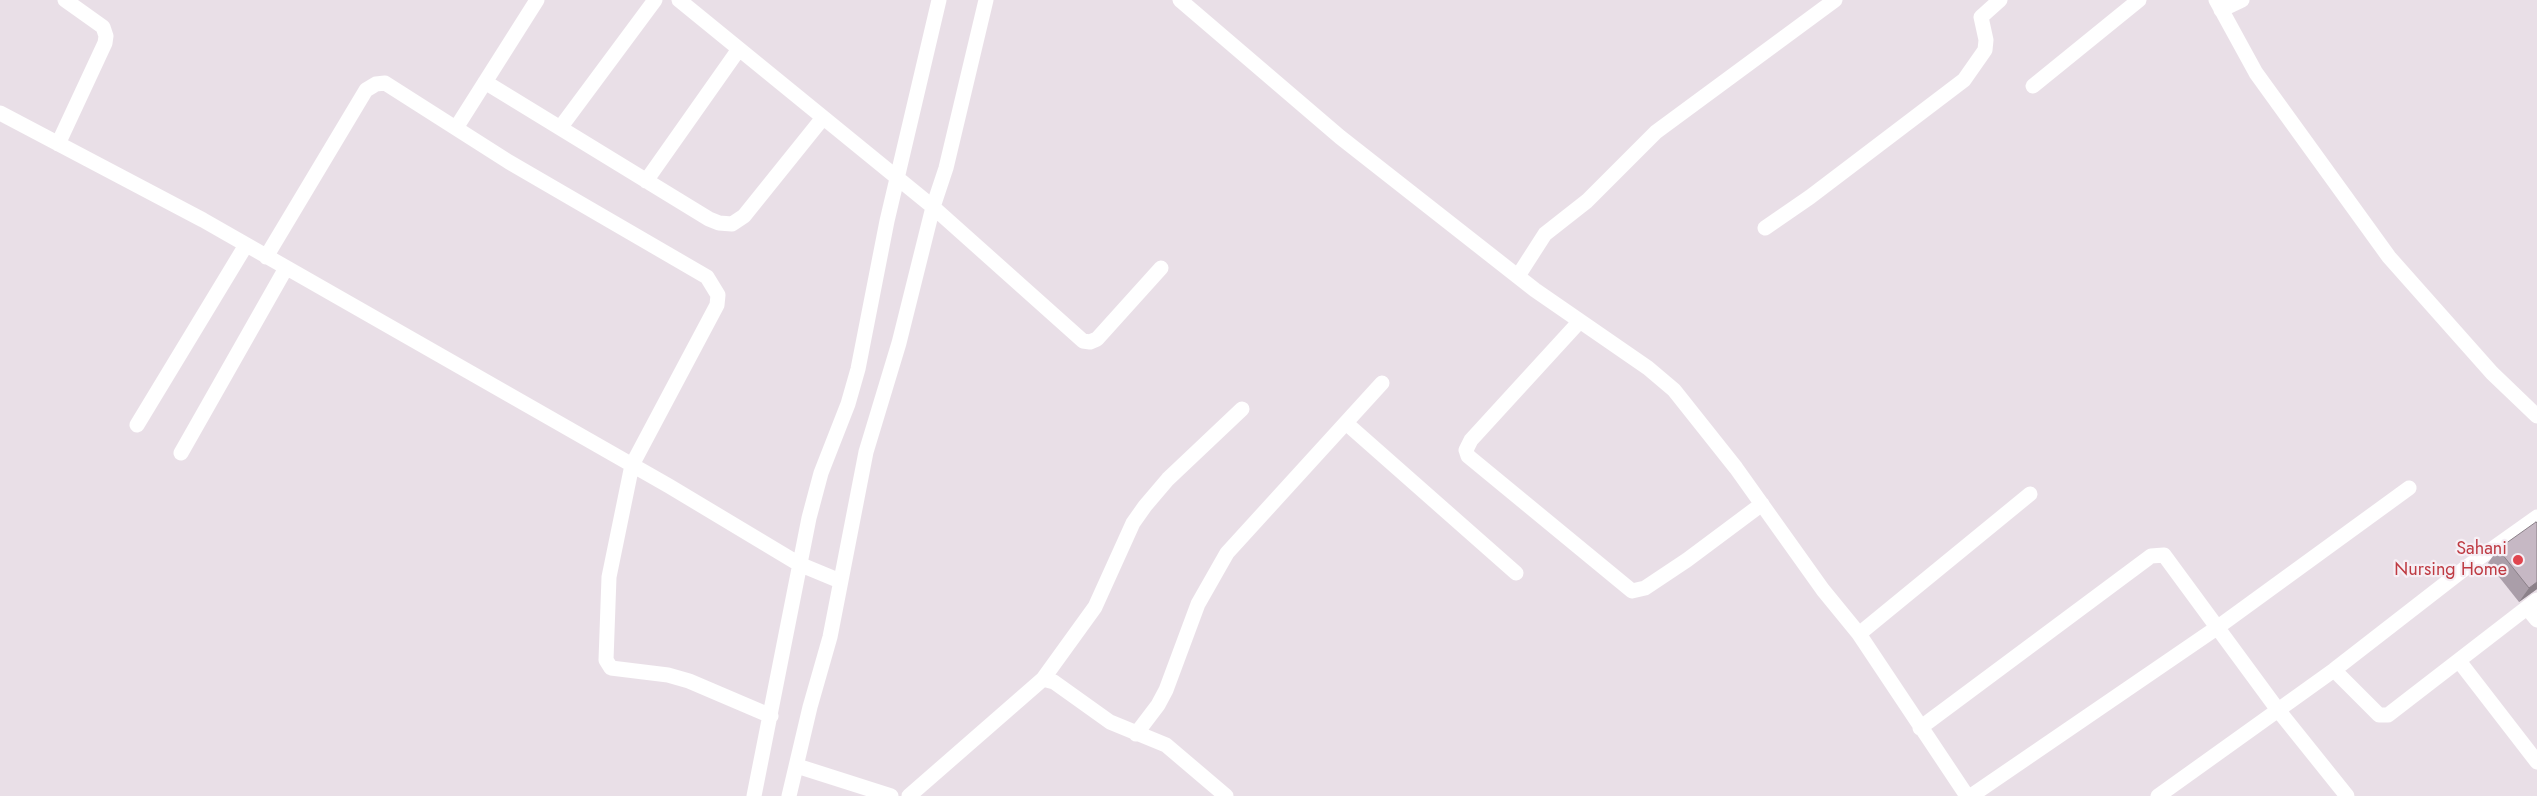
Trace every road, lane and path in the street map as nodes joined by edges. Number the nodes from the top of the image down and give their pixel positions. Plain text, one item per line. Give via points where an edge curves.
1 (65, 0) edge
2 (537, 0) edge
3 (655, 0) edge
4 (679, 0) edge
5 (939, 0) edge
6 (986, 0) edge
7 (1180, 0) edge
8 (1835, 0) edge
9 (2000, 0) edge
10 (2139, 0) edge
11 (2242, 0) edge
12 (2219, 5) edge
13 (739, 49) junction
14 (485, 82) junction
15 (2033, 86) dead end
16 (0, 113) edge
17 (822, 119) junction
18 (456, 128) junction
19 (560, 128) junction
20 (58, 144) junction
21 (646, 181) junction
22 (908, 188) junction
23 (933, 208) junction
24 (1765, 228) dead end
25 (246, 245) junction
26 (266, 257) junction
27 (286, 268) junction
28 (1161, 268) dead end
29 (1518, 276) junction
30 (1580, 321) junction
31 (1382, 383) dead end
32 (1242, 409) dead end
33 (2537, 416) edge
34 (1346, 423) junction
35 (137, 425) dead end
36 (181, 453) dead end
37 (632, 465) junction
38 (2409, 488) dead end
39 (2030, 494) dead end
40 (1762, 504) junction
41 (2537, 517) edge
42 (812, 569) junction
43 (1516, 573) dead end
44 (840, 581) junction
45 (2532, 604) edge
46 (2537, 620) edge
47 (2218, 627) junction
48 (1859, 634) junction
49 (2459, 661) junction
50 (2334, 670) junction
51 (1043, 680) junction
52 (2278, 710) junction
53 (771, 716) junction
54 (1920, 728) junction
55 (1136, 734) junction
56 (2537, 762) edge
57 (797, 766) junction
58 (754, 796) edge
59 (790, 796) edge
60 (891, 796) edge
61 (909, 796) edge
62 (1226, 796) edge
63 (1969, 796) edge
64 (2158, 796) edge
65 (2347, 796) edge

1 - 20 street via 103,27 106,36
2 - 14 street
3 - 19 street
4 - 13 street
5 - 22 street
6 - 23 street via 946,168
7 - 29 street via 1340,137
8 - 29 street via 1656,132 1587,201 1544,234
9 - 24 street via 1981,17 1985,50 1964,80
10 - 15 street
11 - 12 street
12 - 33 street via 2256,73 2389,256 2492,373
13 - 17 street
13 - 21 street
14 - 18 street
14 - 19 street
16 - 20 street
17 - 21 street via 744,216 732,224 709,219
17 - 22 street
18 - 26 street via 392,86 376,84 366,90
18 - 37 street via 707,277 714,286 718,295 717,305
19 - 21 street
20 - 25 street
22 - 23 street
22 - 42 street via 887,221 858,368 848,404 821,473
23 - 28 street via 1084,341 1097,339
23 - 44 street via 899,343 866,452
25 - 26 street
25 - 35 street
26 - 27 street
27 - 36 street
27 - 37 street
29 - 30 street
30 - 40 street via 1674,390
30 - 40 street via 1471,440 1466,450 1468,456 1632,591 1641,591
31 - 34 street
32 - 51 street via 1168,479 1145,506 1129,531 1095,607
34 - 43 street
34 - 55 street via 1227,553 1198,604 1166,690
37 - 42 street
37 - 53 street via 609,577 607,665 689,681
38 - 47 street
39 - 48 street
40 - 48 street via 1823,590
41 - 50 street
42 - 44 street
42 - 53 street
44 - 57 street via 830,637
45 - 46 street
45 - 49 street
47 - 52 street
47 - 54 street via 2167,557 2151,556
47 - 63 street
48 - 54 street
49 - 50 street via 2393,712 2383,716
49 - 56 street
50 - 52 street
51 - 55 street via 1054,682 1110,722
51 - 61 street
52 - 64 street
52 - 65 street
53 - 58 street
54 - 63 street
55 - 62 street via 1166,745
57 - 59 street
57 - 60 street

